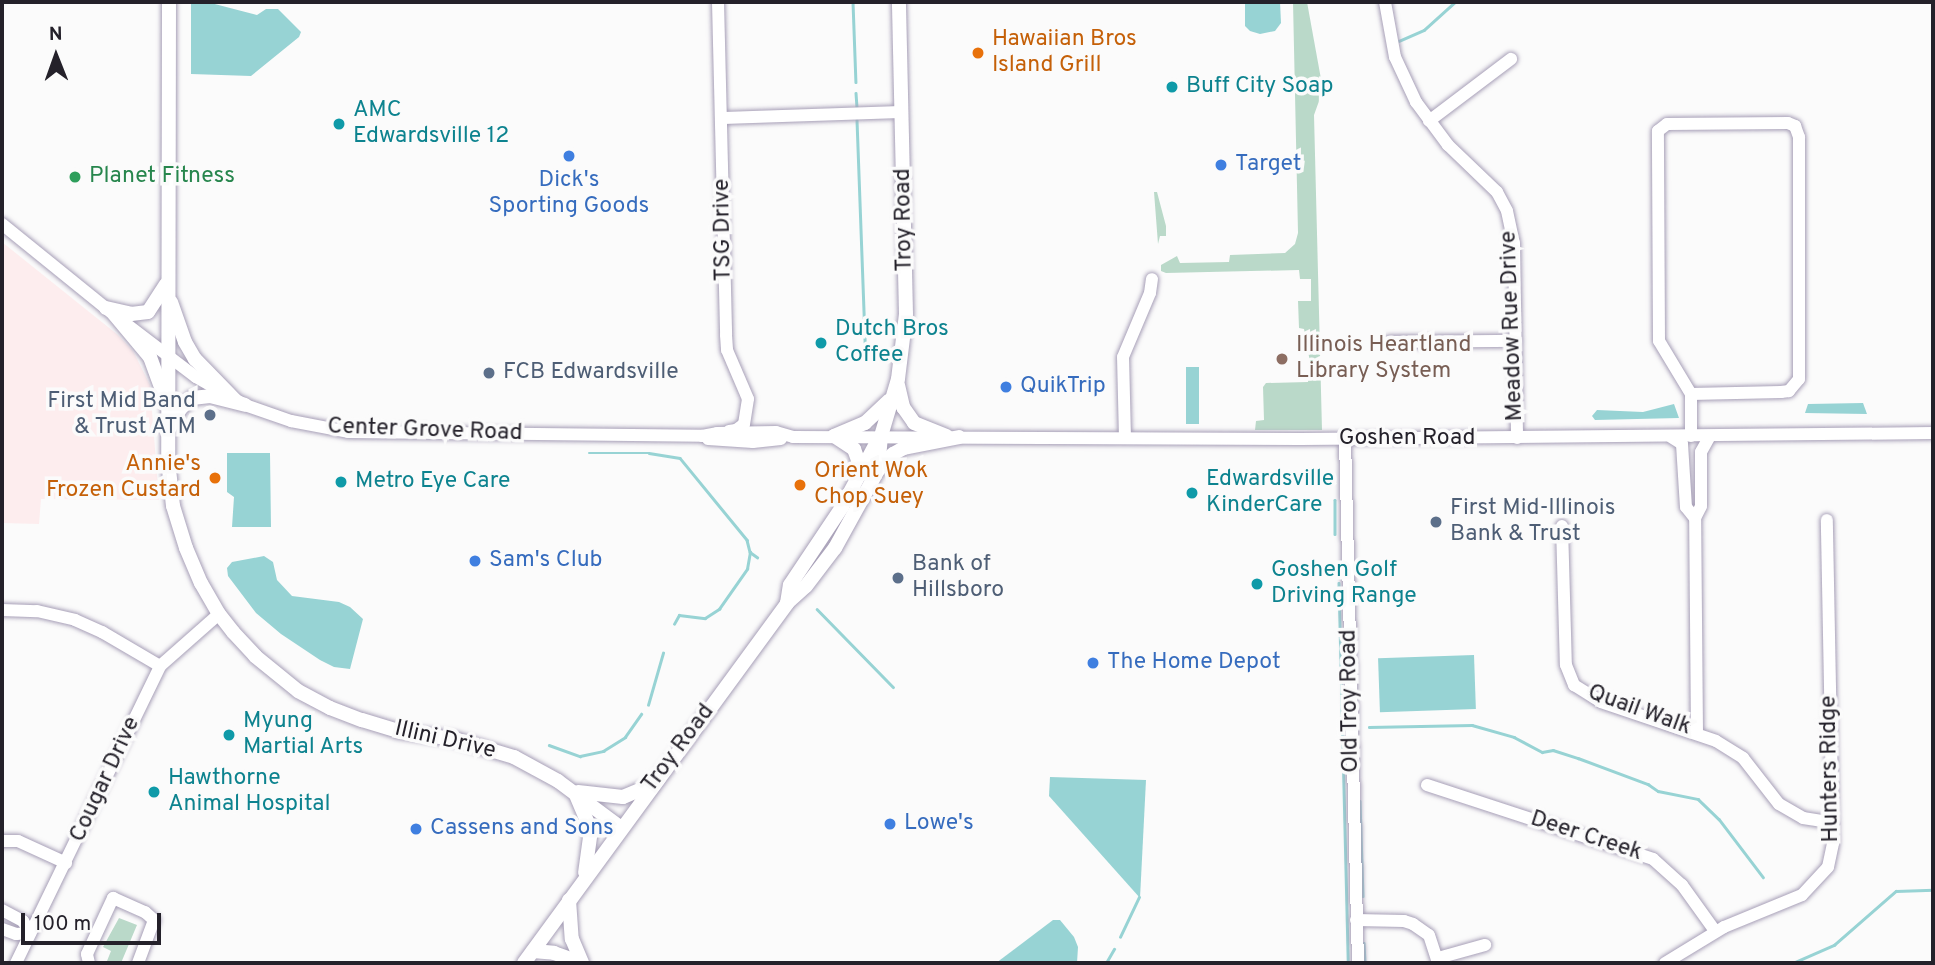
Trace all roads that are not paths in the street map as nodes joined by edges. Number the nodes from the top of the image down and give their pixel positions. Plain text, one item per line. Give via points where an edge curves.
1 (169, 2) edge
2 (718, 2) edge
3 (899, 2) edge
4 (1385, 2) edge
5 (1511, 59) dead end
6 (902, 112) junction
7 (722, 118) junction
8 (1429, 121) junction
9 (2, 224) edge
10 (1152, 279) dead end
11 (167, 285) junction
12 (110, 311) junction
13 (1516, 341) junction
14 (1389, 342) dead end
15 (167, 356) junction
16 (898, 379) junction
17 (894, 394) junction
18 (1691, 394) junction
19 (240, 402) junction
20 (167, 433) junction
21 (718, 433) junction
22 (1933, 433) edge
23 (702, 436) junction
24 (834, 436) junction
25 (881, 436) junction
26 (1670, 436) junction
27 (1690, 436) junction
28 (1710, 436) junction
29 (793, 437) junction
30 (955, 437) junction
31 (1125, 438) junction
32 (1517, 438) junction
33 (1345, 439) junction
34 (878, 470) junction
35 (855, 481) junction
36 (1695, 518) junction
37 (1827, 520) dead end
38 (1562, 526) dead end
39 (787, 603) junction
40 (2, 610) edge
41 (219, 614) junction
42 (160, 666) junction
43 (1697, 732) junction
44 (654, 783) junction
45 (1427, 785) dead end
46 (573, 791) junction
47 (1833, 824) junction
48 (621, 828) junction
49 (2, 841) edge
50 (66, 863) junction
51 (582, 881) junction
52 (569, 900) junction
53 (2, 910) edge
54 (1356, 920) junction
55 (2, 929) edge
56 (1715, 931) junction
57 (30, 933) junction
58 (1485, 945) dead end
59 (533, 951) junction
60 (1438, 961) edge
61 (16, 963) edge
62 (89, 963) edge
63 (138, 963) edge
64 (524, 963) edge
65 (582, 963) edge
66 (1358, 963) edge
67 (1665, 963) edge

1 - 11 main road, Illini Drive
2 - 7 street, TSG Drive
3 - 6 main road, Troy Road
4 - 8 street, Meadow Rue Drive via 1399,70
5 - 8 street
6 - 7 street
6 - 16 main road, Troy Road via 906,314
7 - 21 street, TSG Drive via 727,350 748,399 744,424
8 - 13 street, Meadow Rue Drive via 1497,192 1507,211 1514,243
9 - 12 street, Center Grove Road
10 - 31 street via 1123,357
11 - 12 main road via 148,312
11 - 15 main road, Illini Drive
11 - 19 main road via 195,359
12 - 15 street, Center Grove Road
12 - 20 main road via 157,372
13 - 14 street
13 - 32 street, Meadow Rue Drive
15 - 19 street, Center Grove Road
15 - 20 main road, Illini Drive
16 - 17 main road, Troy Road
16 - 30 main road via 903,407 914,423
17 - 24 main road via 865,424
17 - 25 main road, Troy Road
18 - 18 street via 1659,341 1657,134 1663,125 1788,123 1795,126 1799,137 1799,379 1789,391
18 - 27 street
19 - 20 main road via 192,398
19 - 23 street, Center Grove Road via 291,421 348,432
20 - 41 main road, Illini Drive via 173,506 186,548
21 - 23 street, Center Grove Road
21 - 29 street, Center Grove Road via 776,432
22 - 28 street, Goshen Road
23 - 29 street, Center Grove Road via 752,442
24 - 25 street, Center Grove Road
24 - 29 street, Center Grove Road
24 - 35 main road via 856,454
25 - 30 street, Goshen Road
25 - 34 main road, Troy Road
25 - 35 main road, Troy Road
26 - 27 street, Goshen Road
26 - 32 street, Goshen Road
26 - 36 street via 1682,444 1686,507
27 - 28 street, Goshen Road
28 - 36 street via 1700,452 1701,506
30 - 31 street, Goshen Road
30 - 34 main road via 904,448
31 - 33 street, Goshen Road
32 - 33 street, Goshen Road
33 - 54 street, Old Troy Road
34 - 39 main road, Troy Road via 835,548
35 - 39 main road, Troy Road via 790,585
36 - 43 street
37 - 47 street, Hunters Ridge
38 - 43 street, Quail Walk via 1566,665 1574,685 1601,702
39 - 44 main road, Troy Road
40 - 42 street via 37,611 73,620
41 - 42 street, Cougar Drive
41 - 46 main road, Illini Drive via 263,662 298,691 330,708 397,731 491,749 535,767
42 - 50 street, Cougar Drive
43 - 47 street, Quail Walk via 1743,758 1774,799 1790,812
44 - 46 main road via 623,797
44 - 48 main road, Troy Road
45 - 56 street, Deer Creek via 1653,859 1682,886
46 - 48 main road, Illini Drive
46 - 51 main road via 591,830
47 - 56 street, Hunters Ridge via 1832,855 1813,887 1789,903
48 - 51 main road, Troy Road
49 - 50 street via 18,841
50 - 57 street, Cougar Drive
51 - 52 main road, Troy Road
52 - 59 main road, Troy Road
52 - 65 main road via 572,939
53 - 57 street via 23,921
54 - 60 street via 1413,924 1429,935
54 - 66 street, Old Troy Road
55 - 57 street
56 - 67 street, Hunters Ridge
57 - 61 street, Cougar Drive
58 - 60 street
59 - 64 main road, Troy Road
59 - 65 main road
62 - 63 street via 87,954 113,898 153,917 154,926

